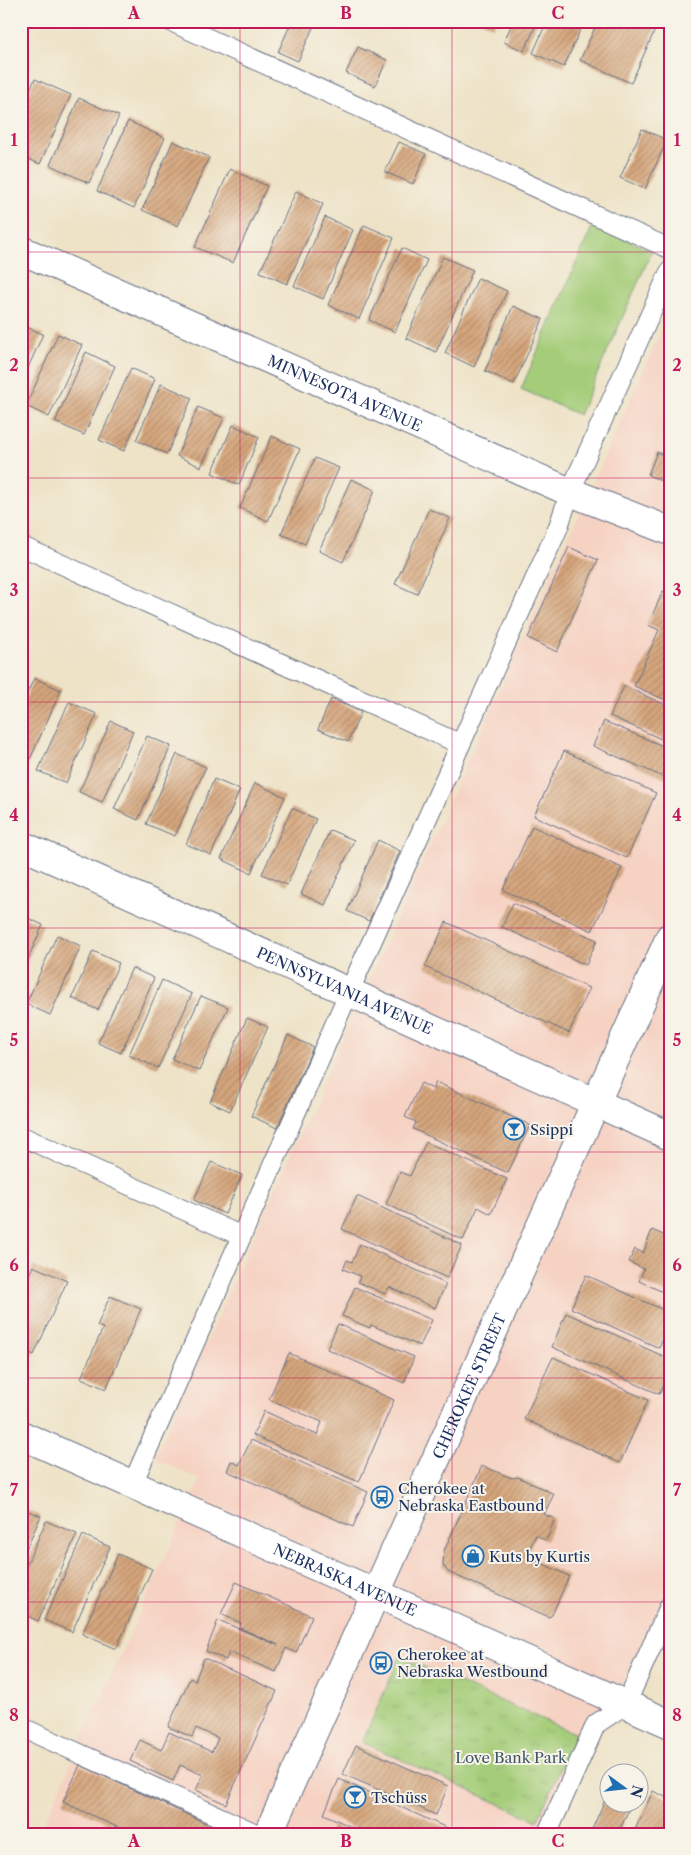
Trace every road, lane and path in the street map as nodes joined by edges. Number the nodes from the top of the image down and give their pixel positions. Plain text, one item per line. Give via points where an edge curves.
1 (170, 21) edge
2 (670, 249) edge
3 (21, 250) edge
4 (670, 271) edge
5 (570, 492) junction
6 (670, 531) edge
7 (21, 546) edge
8 (460, 744) junction
9 (21, 844) edge
10 (670, 937) edge
11 (349, 992) junction
12 (596, 1103) junction
13 (21, 1136) edge
14 (670, 1136) edge
15 (241, 1236) junction
16 (21, 1435) edge
17 (132, 1485) junction
18 (376, 1593) junction
19 (670, 1605) edge
20 (626, 1704) junction
21 (670, 1724) edge
22 (21, 1727) edge
23 (257, 1834) edge
24 (268, 1834) edge
25 (547, 1834) edge

1 - 2 lane
3 - 5 street, MINNESOTA AVENUE
4 - 5 lane
5 - 6 street, MINNESOTA AVENUE
5 - 8 lane via 558,528
7 - 8 lane
8 - 11 lane
9 - 11 street, PENNSYLVANIA AVENUE
10 - 12 street, CHEROKEE STREET
11 - 12 street, PENNSYLVANIA AVENUE
11 - 15 lane
12 - 14 street, PENNSYLVANIA AVENUE
12 - 18 street, CHEROKEE STREET
13 - 15 lane
15 - 17 lane
16 - 17 street, NEBRASKA AVENUE
17 - 18 street, NEBRASKA AVENUE
18 - 20 street, NEBRASKA AVENUE
18 - 24 street, CHEROKEE STREET
19 - 20 lane
20 - 21 street, NEBRASKA AVENUE
20 - 25 lane via 596,1724
22 - 23 lane

